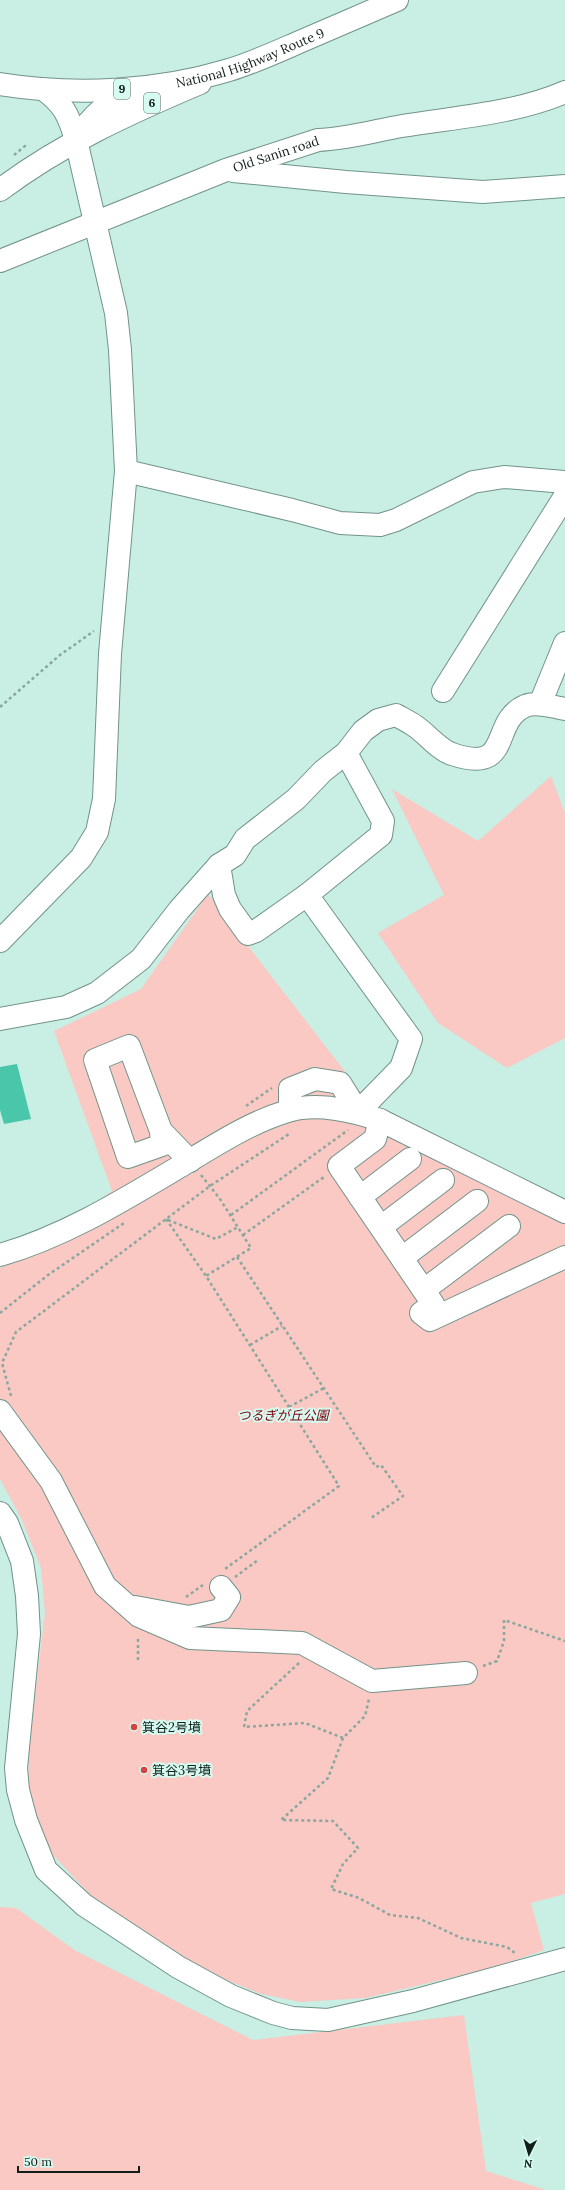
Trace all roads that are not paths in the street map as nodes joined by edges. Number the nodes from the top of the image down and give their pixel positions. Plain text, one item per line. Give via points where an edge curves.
1 (397, 0) edge
2 (230, 70) junction
3 (6, 85) edge
4 (148, 86) junction
5 (43, 89) junction
6 (565, 92) edge
7 (76, 140) junction
8 (226, 170) junction
9 (565, 186) edge
10 (0, 190) edge
11 (96, 223) junction
12 (0, 261) edge
13 (126, 471) junction
14 (565, 482) edge
15 (565, 496) edge
16 (565, 643) edge
17 (443, 691) dead end
18 (540, 704) junction
19 (565, 709) edge
20 (346, 752) junction
21 (218, 865) junction
22 (307, 895) junction
23 (0, 941) edge
24 (0, 1019) edge
25 (290, 1110) junction
26 (369, 1116) junction
27 (160, 1130) junction
28 (410, 1159) dead end
29 (190, 1161) junction
30 (444, 1180) dead end
31 (360, 1197) junction
32 (477, 1202) dead end
33 (565, 1212) edge
34 (509, 1226) dead end
35 (381, 1227) junction
36 (0, 1255) edge
37 (565, 1257) edge
38 (402, 1258) junction
39 (424, 1290) junction
40 (6, 1405) edge
41 (0, 1512) edge
42 (6, 1540) edge
43 (217, 1580) road end
44 (128, 1606) junction
45 (466, 1673) road end
46 (565, 1959) edge

1 - 2 main road, National Highway Route 9 / 9
2 - 4 main road, National Highway Route 9 / 9 via 200,78
2 - 7 main road, 6 via 127,114
3 - 5 main road, National Highway Route 9 / 9
4 - 5 main road, National Highway Route 9 / 9 via 106,90
4 - 7 main road, 6 via 108,103 92,118
5 - 7 main road via 53,95 64,108
6 - 8 main road, Old Sanin road via 521,106 455,120 318,140
7 - 10 main road, 6
7 - 11 main road
8 - 9 main road via 483,192
8 - 11 main road, Old Sanin road
11 - 12 main road, Old Sanin road
11 - 13 main road via 116,313
13 - 14 main road via 340,523 380,525 396,520 473,482 504,477
13 - 23 main road via 112,619 104,799 97,832 82,858
15 - 17 main road
16 - 18 main road
18 - 19 main road
18 - 20 main road via 526,706 511,718 493,754 483,759 450,754 414,725 396,716 378,720 363,731
20 - 21 main road via 296,799 245,839 235,855
20 - 22 main road via 383,821 381,835
21 - 22 main road via 224,895 230,909 248,934
21 - 24 main road via 141,959 97,993 66,1007
22 - 26 main road via 411,1040 401,1068
25 - 26 main road via 319,1108
25 - 26 main road via 290,1089 315,1079 340,1083
25 - 29 main road via 246,1128
26 - 31 main road via 375,1139 339,1166
26 - 33 main road
27 - 27 main road via 129,1046 95,1060 128,1157 162,1145
27 - 29 main road
28 - 31 main road
29 - 36 main road via 108,1209 22,1249
30 - 35 main road
31 - 35 main road
32 - 38 main road
34 - 39 main road
35 - 38 main road
37 - 39 main road via 430,1320 421,1312 433,1304
38 - 39 main road
40 - 44 main road via 51,1481 105,1586
41 - 42 main road
42 - 46 main road via 22,1561 28,1596 29,1634 16,1768 18,1790 26,1820 46,1870 84,1905 178,1967 231,1996 292,2018 328,2020 413,2001
43 - 44 main road via 229,1597 221,1610 189,1617
44 - 45 main road via 138,1616 190,1638 302,1642 372,1681

